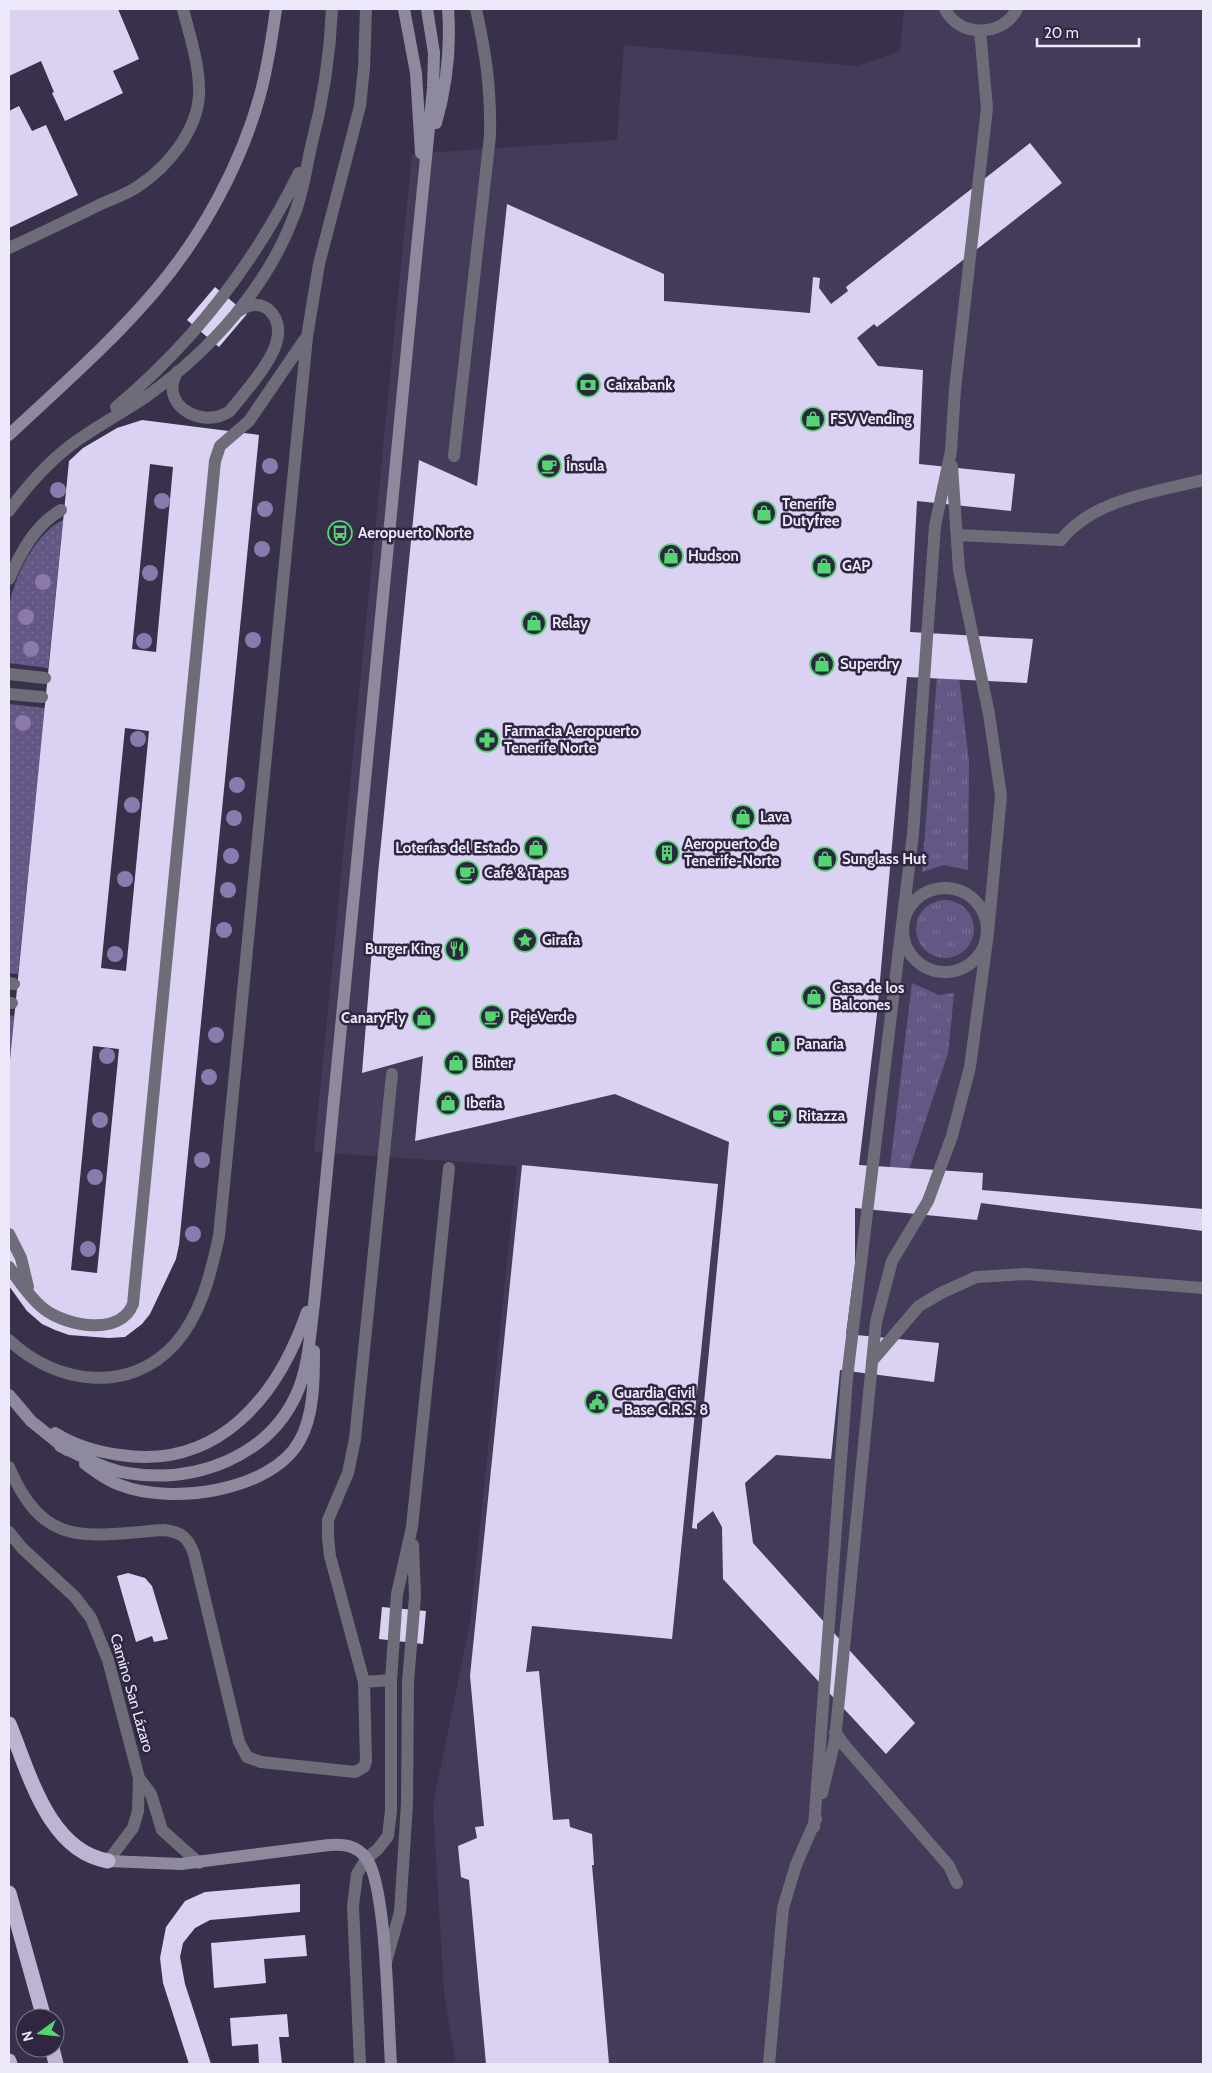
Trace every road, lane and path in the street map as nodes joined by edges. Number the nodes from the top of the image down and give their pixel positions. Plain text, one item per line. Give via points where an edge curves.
1 (183, 9) edge
2 (276, 9) edge
3 (332, 9) edge
4 (366, 9) edge
5 (404, 9) edge
6 (427, 9) edge
7 (448, 9) edge
8 (476, 9) edge
9 (945, 9) edge
10 (1017, 9) edge
11 (980, 31) junction
12 (429, 144) junction
13 (310, 151) junction
14 (422, 188) junction
15 (9, 248) edge
16 (234, 315) junction
17 (307, 338) junction
18 (178, 371) junction
19 (9, 435) edge
20 (72, 444) junction
21 (951, 451) junction
22 (454, 456) dead end
23 (1203, 480) edge
24 (60, 510) dead end
25 (9, 511) edge
26 (957, 535) junction
27 (9, 579) edge
28 (9, 674) edge
29 (46, 678) dead end
30 (9, 694) edge
31 (42, 697) dead end
32 (902, 928) junction
33 (988, 932) junction
34 (392, 1074) dead end
35 (449, 1168) dead end
36 (9, 1234) edge
37 (9, 1267) edge
38 (316, 1288) junction
39 (1203, 1288) edge
40 (29, 1289) dead end
41 (314, 1304) junction
42 (9, 1340) edge
43 (872, 1361) junction
44 (9, 1395) edge
45 (26, 1415) junction
46 (60, 1446) junction
47 (9, 1467) edge
48 (412, 1527) junction
49 (9, 1532) edge
50 (391, 1680) junction
51 (364, 1682) junction
52 (9, 1724) edge
53 (835, 1732) junction
54 (139, 1778) junction
55 (814, 1827) junction
56 (366, 1858) junction
57 (108, 1862) junction
58 (198, 1863) junction
59 (956, 1882) dead end
60 (9, 1893) edge
61 (384, 1967) junction
62 (41, 2008) edge
63 (360, 2064) edge
64 (391, 2064) edge
65 (769, 2064) edge

1 - 15 street via 195,53 199,97 185,136 173,154 138,186
2 - 19 main road via 260,96 231,169 197,234 156,291
3 - 13 street via 323,98
4 - 17 street via 360,106 320,264
5 - 14 main road via 420,109
6 - 12 main road via 434,53
7 - 12 main road via 448,70 444,98
8 - 22 street via 488,64 490,136
9 - 11 street via 967,29
10 - 11 street via 1005,23
11 - 21 street via 987,108
12 - 14 main road
13 - 16 street via 296,212 281,247
13 - 20 street via 250,262 200,325 144,384
14 - 38 main road
16 - 18 street via 210,343
16 - 18 street via 252,305 264,307 275,318 279,336 273,354 230,411 210,419 187,412 173,394
17 - 37 street via 249,421 220,446 215,461 133,1304 126,1316 113,1323 70,1323 42,1308
17 - 42 street via 219,1236 213,1265 202,1297 176,1343 162,1356 130,1372 110,1377 72,1376 46,1366
18 - 20 street
20 - 25 street via 25,488
21 - 26 street
21 - 32 street via 935,526 913,834
23 - 26 street via 1108,507 1072,526 1061,540
24 - 27 street via 50,516 28,541
26 - 33 street via 959,570 990,714 1001,796
28 - 29 street
30 - 31 street
32 - 33 street via 904,942 912,956 922,966 936,972 964,968 980,953
32 - 33 street via 912,903 934,888 947,887 972,896 987,919
32 - 55 street via 847,1378
33 - 43 street via 970,1067 952,1136 928,1201 892,1261 876,1322
34 - 51 street via 355,1439 348,1473 328,1520 330,1556
35 - 48 street
36 - 40 street
38 - 41 main road
38 - 45 main road via 300,1334 268,1391 228,1431 207,1442 157,1457 125,1456 102,1452 61,1437
39 - 43 street via 1026,1274 976,1277 919,1306
41 - 46 main road via 306,1362 298,1391 274,1430 251,1449 232,1459 186,1473 152,1475 102,1465
41 - 46 main road via 314,1363 307,1423 300,1441 271,1468 228,1487 174,1495 120,1485
43 - 53 street
44 - 45 main road
45 - 46 main road
47 - 51 street via 30,1505 58,1529 87,1535 164,1530 184,1535 194,1554 239,1742 247,1757 261,1762 360,1770 366,1760
48 - 50 street via 397,1594
48 - 61 street via 415,1596 408,1682 407,1804 400,1912
49 - 54 street, Camino San Lázaro via 75,1597 91,1618 108,1660
50 - 51 street
50 - 56 street via 388,1836 378,1850
52 - 57 highway via 49,1816 78,1850
53 - 55 street
53 - 59 street via 949,1866
54 - 57 street, Camino San Lázaro via 138,1811 133,1828
54 - 58 street, Camino San Lázaro via 151,1794 162,1830
55 - 65 street via 796,1865 784,1908
56 - 58 main road via 356,1848 329,1844
56 - 61 main road via 380,1897
56 - 63 street via 357,1874 353,1906
57 - 58 main road
60 - 62 highway
61 - 64 main road

